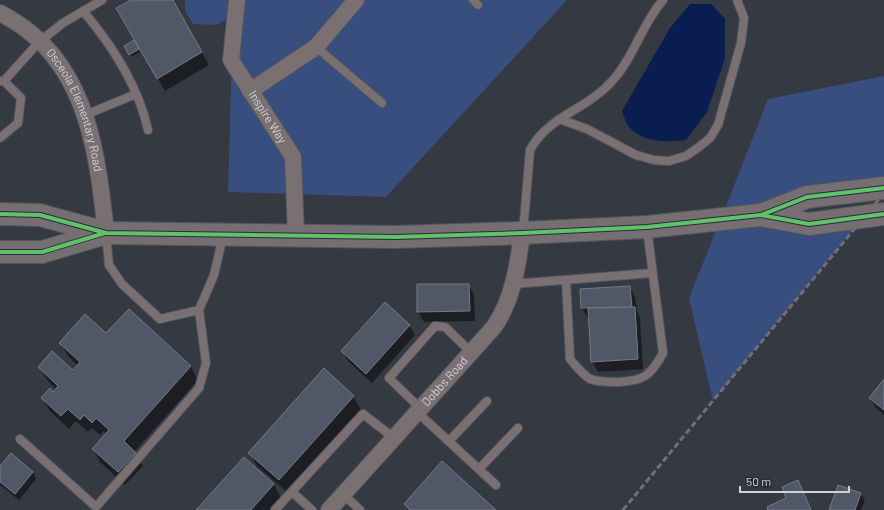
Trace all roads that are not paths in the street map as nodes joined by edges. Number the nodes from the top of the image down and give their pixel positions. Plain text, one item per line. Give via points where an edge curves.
1 (102, 0) edge
2 (237, 0) edge
3 (356, 0) edge
4 (663, 0) edge
5 (737, 0) edge
6 (83, 11) junction
7 (0, 13) edge
8 (39, 42) junction
9 (316, 47) junction
10 (2, 81) edge
11 (250, 91) junction
12 (136, 94) junction
13 (382, 103) dead end
14 (85, 115) junction
15 (559, 119) junction
16 (148, 130) dead end
17 (0, 138) edge
18 (884, 188) edge
19 (0, 214) edge
20 (884, 214) edge
21 (761, 215) junction
22 (647, 227) junction
23 (106, 233) junction
24 (522, 234) junction
25 (223, 235) junction
26 (296, 236) junction
27 (0, 252) edge
28 (652, 273) junction
29 (566, 280) junction
30 (513, 284) junction
31 (199, 310) junction
32 (471, 352) junction
33 (486, 401) dead end
34 (419, 410) junction
35 (518, 428) dead end
36 (20, 438) dead end
37 (394, 438) junction
38 (449, 441) junction
39 (479, 469) junction
40 (496, 484) dead end
41 (292, 492) junction
42 (343, 494) junction
43 (275, 510) edge
44 (312, 510) edge
45 (329, 510) edge
46 (360, 510) edge

1 - 6 lane
2 - 11 street, Inspire Way via 231,60
3 - 9 street
4 - 15 lane via 642,30 627,61 613,81 589,101
5 - 15 lane via 744,18 741,43 718,125 710,138 686,156 669,161 636,155 587,129
6 - 8 lane
6 - 12 lane via 115,53
7 - 8 street, Osceola Elementary Road via 24,27
8 - 10 lane
8 - 14 street, Osceola Elementary Road via 72,85
9 - 11 street
9 - 13 lane
10 - 17 lane via 21,98 18,123
11 - 26 street, Inspire Way via 293,158
12 - 14 lane
12 - 16 lane
14 - 23 street, Osceola Elementary Road via 98,165
15 - 24 lane via 544,130 530,150
18 - 21 highway via 807,197
19 - 23 highway via 40,215
20 - 21 highway via 809,224
21 - 22 highway
22 - 24 highway
22 - 28 lane
23 - 25 highway
23 - 27 highway via 42,252
23 - 31 lane via 109,265 122,284 160,319
24 - 26 highway
24 - 30 street, Dobbs Road via 518,268
25 - 26 highway
25 - 31 lane via 214,275
28 - 29 lane
28 - 29 lane via 663,353 648,374 637,381 607,382 589,378 570,359
29 - 30 lane
30 - 32 street, Dobbs Road via 504,312
31 - 36 lane via 206,363 199,388 96,507
32 - 34 street, Dobbs Road
32 - 34 lane via 445,327 435,326 389,378
33 - 38 lane
34 - 37 street, Dobbs Road
34 - 38 lane
35 - 39 lane
37 - 41 lane via 363,414
37 - 42 street, Dobbs Road
38 - 39 lane
39 - 40 lane
41 - 43 lane
41 - 44 lane
42 - 45 street, Dobbs Road
42 - 46 lane

